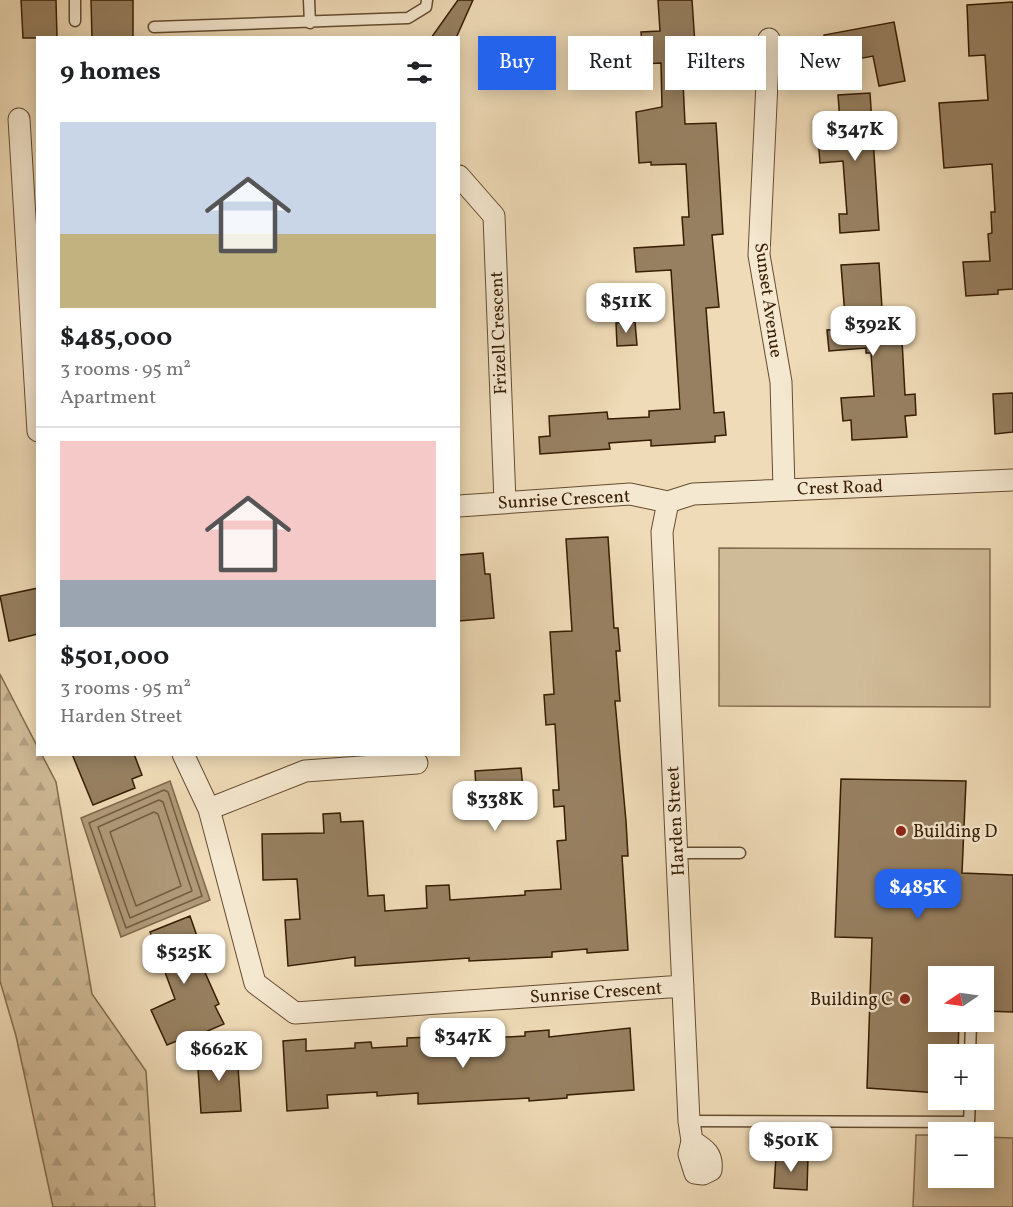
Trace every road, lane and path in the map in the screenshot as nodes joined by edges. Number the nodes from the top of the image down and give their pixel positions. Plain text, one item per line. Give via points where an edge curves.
1 (75, 0) edge
2 (309, 0) edge
3 (427, 0) edge
4 (75, 21) dead end
5 (310, 23) junction
6 (154, 27) dead end
7 (769, 39) dead end
8 (19, 119) dead end
9 (460, 177) edge
10 (36, 398) edge
11 (1013, 480) edge
12 (784, 489) junction
13 (505, 502) junction
14 (668, 502) junction
15 (460, 506) edge
16 (184, 756) edge
17 (417, 763) dead end
18 (209, 810) junction
19 (676, 853) junction
20 (740, 853) dead end
21 (683, 986) junction
22 (970, 1110) edge
23 (691, 1131) joint

1 - 4 lane
2 - 5 lane
3 - 5 lane via 426,7 408,18
5 - 6 lane
7 - 12 street, Sunset Avenue via 759,255 781,382
8 - 10 street
9 - 13 street, Frizell Crescent via 494,216
11 - 12 street, Crest Road
12 - 14 street, Crest Road via 693,494
13 - 14 street, Sunrise Crescent via 630,494
13 - 15 street, Sunrise Crescent
14 - 19 street, Harden Street via 662,532
16 - 18 street, Sunrise Crescent
17 - 18 street via 305,771
18 - 21 street, Sunrise Crescent via 255,983 295,1013
19 - 20 lane
19 - 21 street, Harden Street
21 - 23 street, Harden Street
22 - 23 lane via 969,1122

